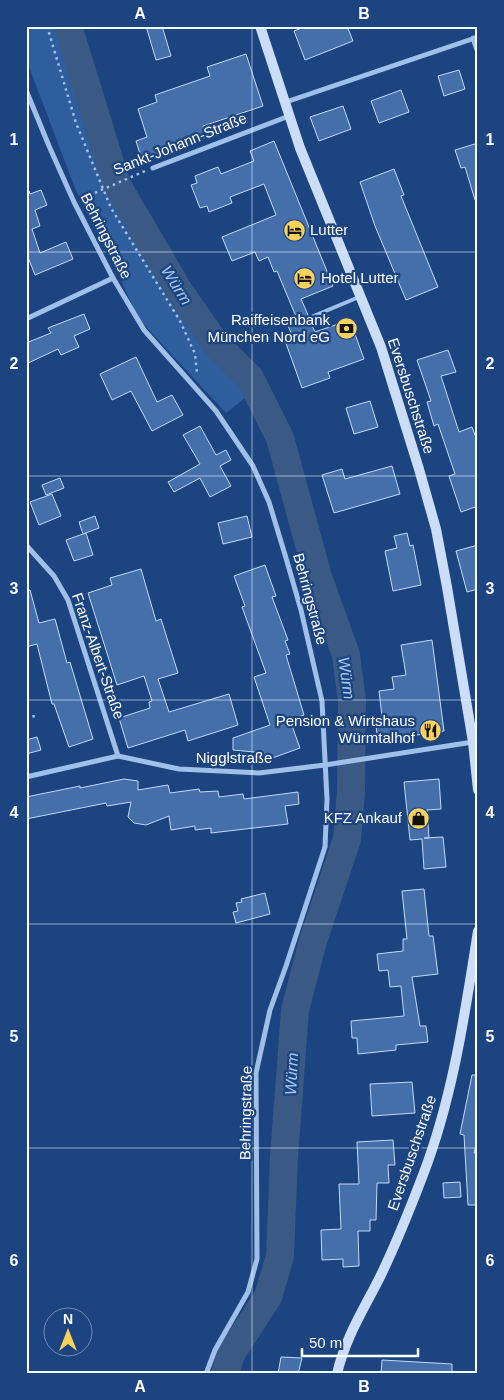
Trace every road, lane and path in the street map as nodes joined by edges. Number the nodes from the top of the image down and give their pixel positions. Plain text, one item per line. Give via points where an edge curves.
1 (47, 26) edge
2 (260, 26) edge
3 (476, 37) edge
4 (478, 53) edge
5 (26, 90) edge
6 (285, 103) junction
7 (290, 116) junction
8 (154, 168) joint
9 (104, 188) junction
10 (81, 199) dead end
11 (113, 278) junction
12 (361, 296) junction
13 (309, 318) dead end
14 (26, 319) edge
15 (200, 394) junction
16 (26, 546) edge
17 (35, 716) dead end
18 (26, 718) edge
19 (474, 727) edge
20 (473, 742) junction
21 (118, 756) junction
22 (325, 765) junction
23 (26, 777) edge
24 (478, 790) edge
25 (478, 931) edge
26 (206, 1374) edge
27 (338, 1374) edge

1 - 9 path via 76,122
2 - 6 main road, Eversbuschstraße
3 - 4 street
3 - 6 street
5 - 11 street, Behringstraße via 56,162
6 - 7 main road, Eversbuschstraße
7 - 8 street, Sankt-Johann-Straße
7 - 12 main road, Eversbuschstraße
8 - 9 path, Sankt-Johann-Straße
9 - 10 path, Sankt-Johann-Straße
9 - 15 path via 111,208 180,320 195,354
11 - 14 street
11 - 15 street, Behringstraße via 144,330
12 - 13 lane
12 - 19 main road, Eversbuschstraße via 381,347 436,529
15 - 22 street, Behringstraße via 242,447 269,502 301,610 322,701
16 - 21 street, Franz-Albert-Straße via 54,576 68,600
17 - 18 path
19 - 20 main road, Eversbuschstraße
20 - 22 street, Nigglstraße
20 - 24 main road, Eversbuschstraße
21 - 22 street, Nigglstraße via 179,770 231,773
21 - 23 street, Nigglstraße
22 - 26 street, Behringstraße via 325,847 270,1010 256,1073 257,1259 248,1292 215,1350
25 - 27 main road, Eversbuschstraße via 452,1080 439,1129 380,1276 351,1332

